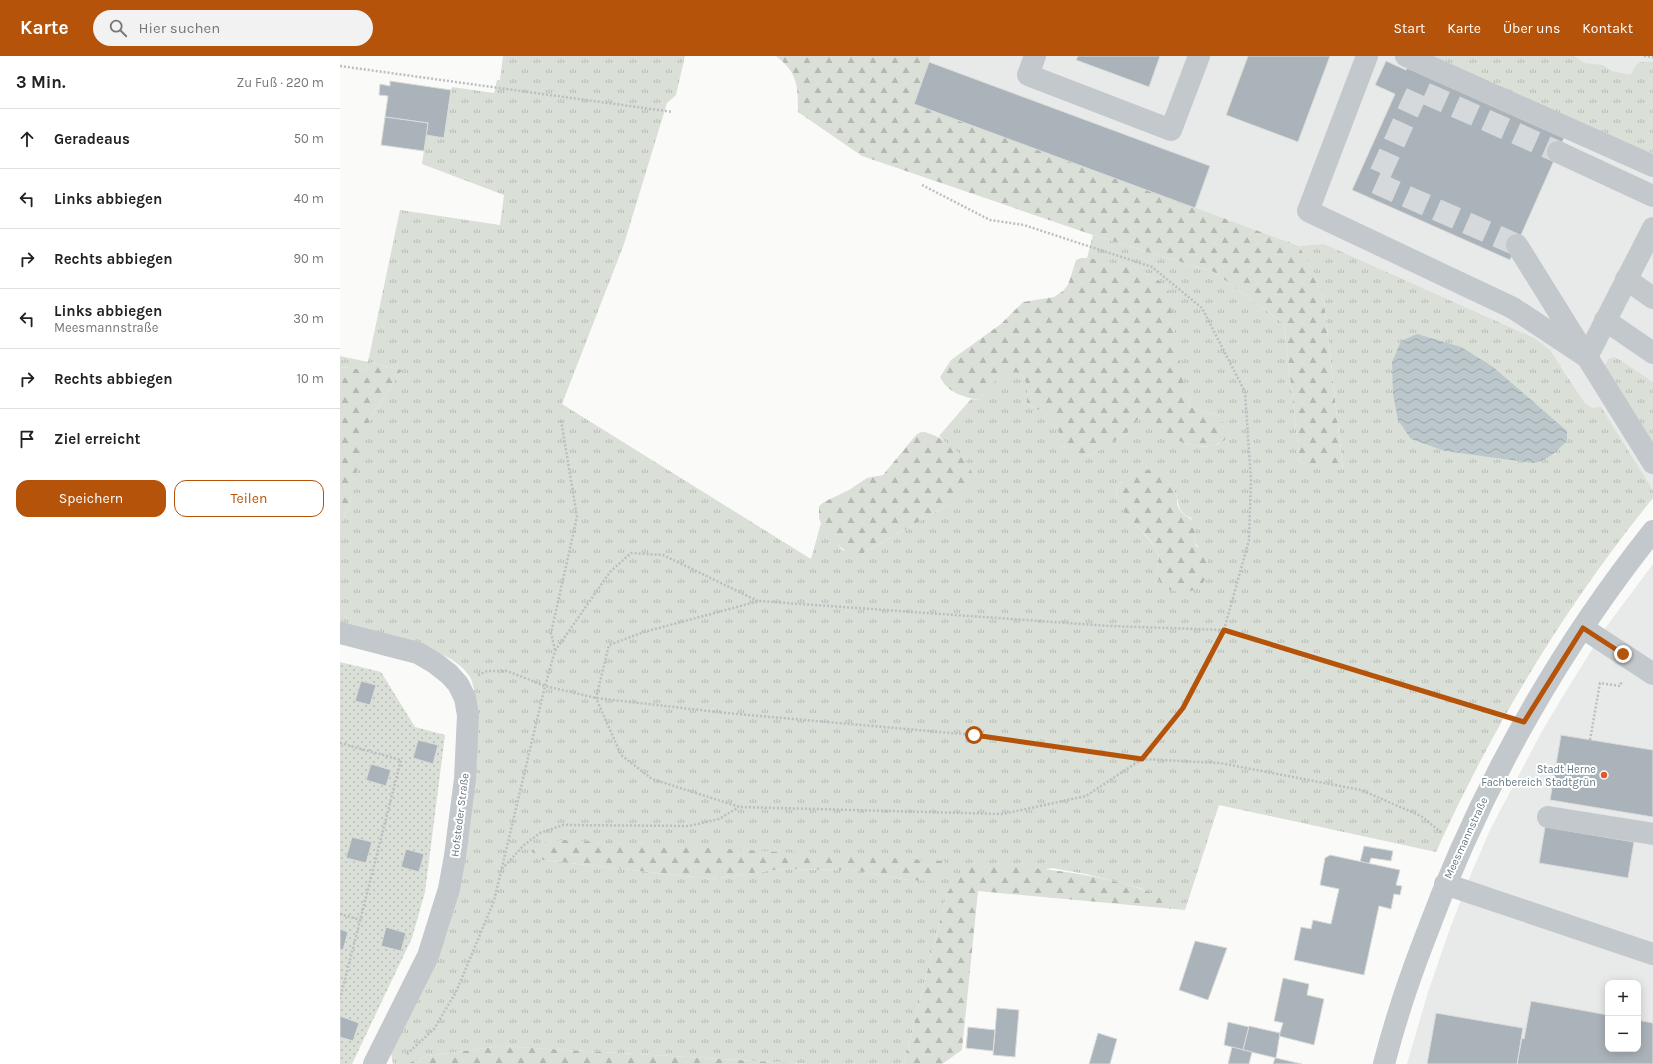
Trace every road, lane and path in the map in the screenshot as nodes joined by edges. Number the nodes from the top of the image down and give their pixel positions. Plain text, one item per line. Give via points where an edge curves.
1 (1036, 56) edge
2 (1199, 56) edge
3 (1367, 56) edge
4 (1406, 56) edge
5 (1644, 56) edge
6 (1653, 57) edge
7 (340, 66) edge
8 (673, 112) dead end
9 (1558, 152) tunnel mouth
10 (1653, 166) edge
11 (922, 184) dead end
12 (1653, 196) edge
13 (1653, 228) edge
14 (1517, 245) tunnel mouth
15 (1626, 279) junction
16 (1653, 298) edge
17 (1605, 320) junction
18 (1653, 353) edge
19 (1587, 357) junction
20 (561, 420) dead end
21 (1653, 463) edge
22 (1653, 531) edge
23 (759, 601) junction
24 (1583, 628) junction
25 (1224, 630) junction
26 (340, 633) edge
27 (555, 651) junction
28 (1626, 656) junction
29 (1653, 674) edge
30 (458, 684) junction
31 (544, 686) junction
32 (596, 698) junction
33 (1524, 722) junction
34 (1590, 740) dead end
35 (340, 743) edge
36 (1142, 759) junction
37 (740, 807) junction
38 (1548, 816) dead end
39 (1653, 834) edge
40 (1462, 845) junction
41 (502, 870) junction
42 (1445, 884) junction
43 (340, 914) edge
44 (361, 920) junction
45 (1653, 954) edge
46 (340, 999) edge
47 (406, 1054) dead end
48 (374, 1064) edge
49 (1384, 1064) edge

1 - 2 street via 1028,75 1171,130
3 - 19 street via 1308,211 1513,308
4 - 10 street
5 - 6 path
7 - 8 path
9 - 12 street
11 - 25 path via 990,220 1024,225 1152,267 1202,308 1245,392 1251,480 1248,540
13 - 15 street
14 - 19 street
15 - 16 street
15 - 17 street
17 - 18 street
17 - 19 street
19 - 21 street
20 - 27 path via 577,517 551,633
22 - 24 street, Meesmannstraße via 1605,594
23 - 25 path via 1110,626
23 - 27 path via 663,555 631,553 610,572
23 - 32 path via 644,632 609,645
24 - 28 street
24 - 33 street, Meesmannstraße
25 - 33 path
25 - 36 path via 1183,708
26 - 30 street, Hofsteder Straße via 418,653 435,663
27 - 31 path
28 - 29 street
28 - 34 path via 1620,686 1600,683
30 - 31 path via 487,671 507,671
30 - 48 street, Hofsteder Straße via 465,698 468,715 465,778 449,889 428,956
31 - 32 path
31 - 41 path
32 - 36 path via 726,713 974,735
32 - 37 path via 621,754 652,779
33 - 40 street, Meesmannstraße
35 - 44 path via 401,760
36 - 37 path via 1086,796 1003,814
36 - 40 path via 1220,763 1361,790 1421,816
37 - 41 path via 719,819 690,826 563,825 540,833 524,845
38 - 39 street
40 - 42 street, Meesmannstraße
41 - 47 path via 494,901 456,992 434,1030
42 - 45 street
42 - 49 street, Meesmannstraße via 1407,987
43 - 44 path
44 - 46 path

